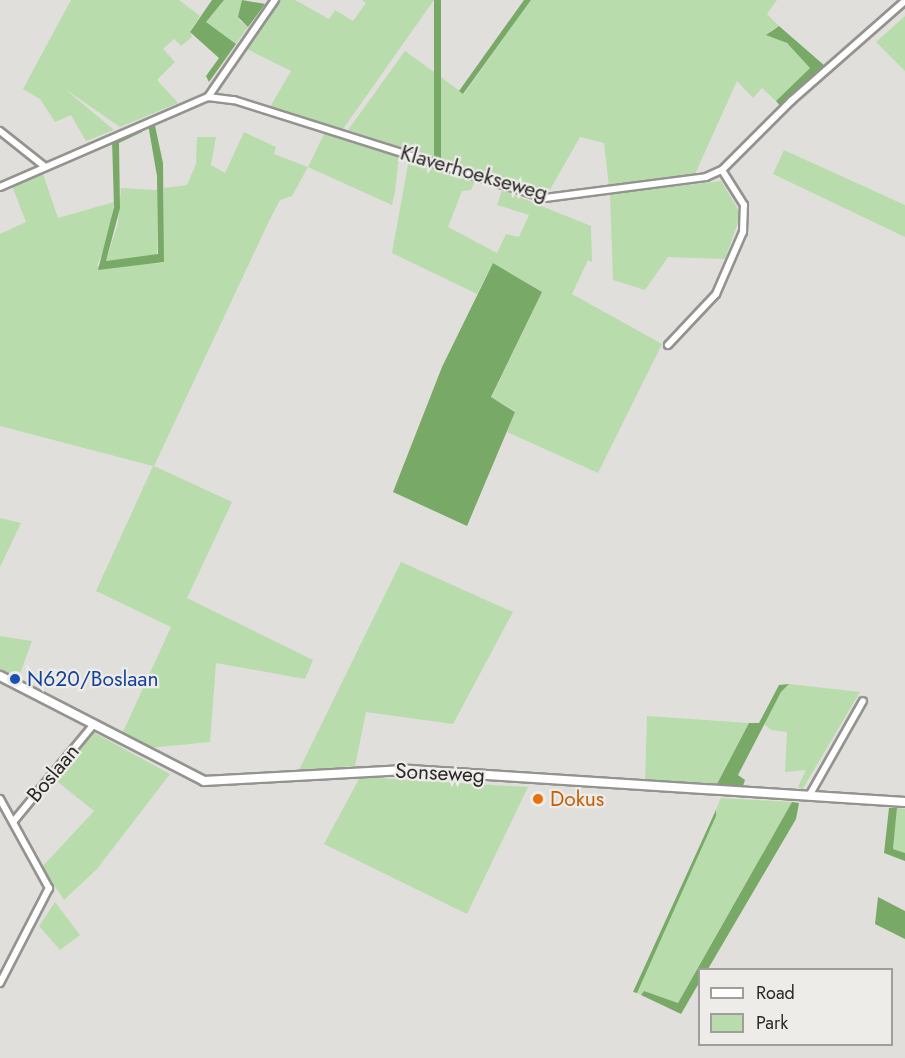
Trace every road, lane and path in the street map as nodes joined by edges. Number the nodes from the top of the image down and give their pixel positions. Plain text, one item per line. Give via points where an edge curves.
1 (274, 0) edge
2 (905, 1) edge
3 (208, 97) junction
4 (0, 131) edge
5 (44, 166) junction
6 (722, 170) junction
7 (0, 187) edge
8 (668, 345) dead end
9 (0, 676) edge
10 (862, 701) dead end
11 (94, 724) junction
12 (809, 796) junction
13 (0, 800) edge
14 (905, 802) edge
15 (13, 822) junction
16 (0, 982) edge

1 - 3 street
2 - 6 street, Klaverhoekseweg via 791,101
3 - 5 street
3 - 6 street, Klaverhoekseweg via 234,100 545,198 706,177
4 - 5 street
5 - 7 street
6 - 8 street via 744,205 742,232 716,294
9 - 11 main road, Sonseweg
10 - 12 street
11 - 12 main road, Sonseweg via 194,778 215,782 356,770 410,770
11 - 15 street, Boslaan
12 - 14 main road, Sonseweg
13 - 15 street, Boslaan
15 - 16 street, Boslaan via 49,888 47,899

